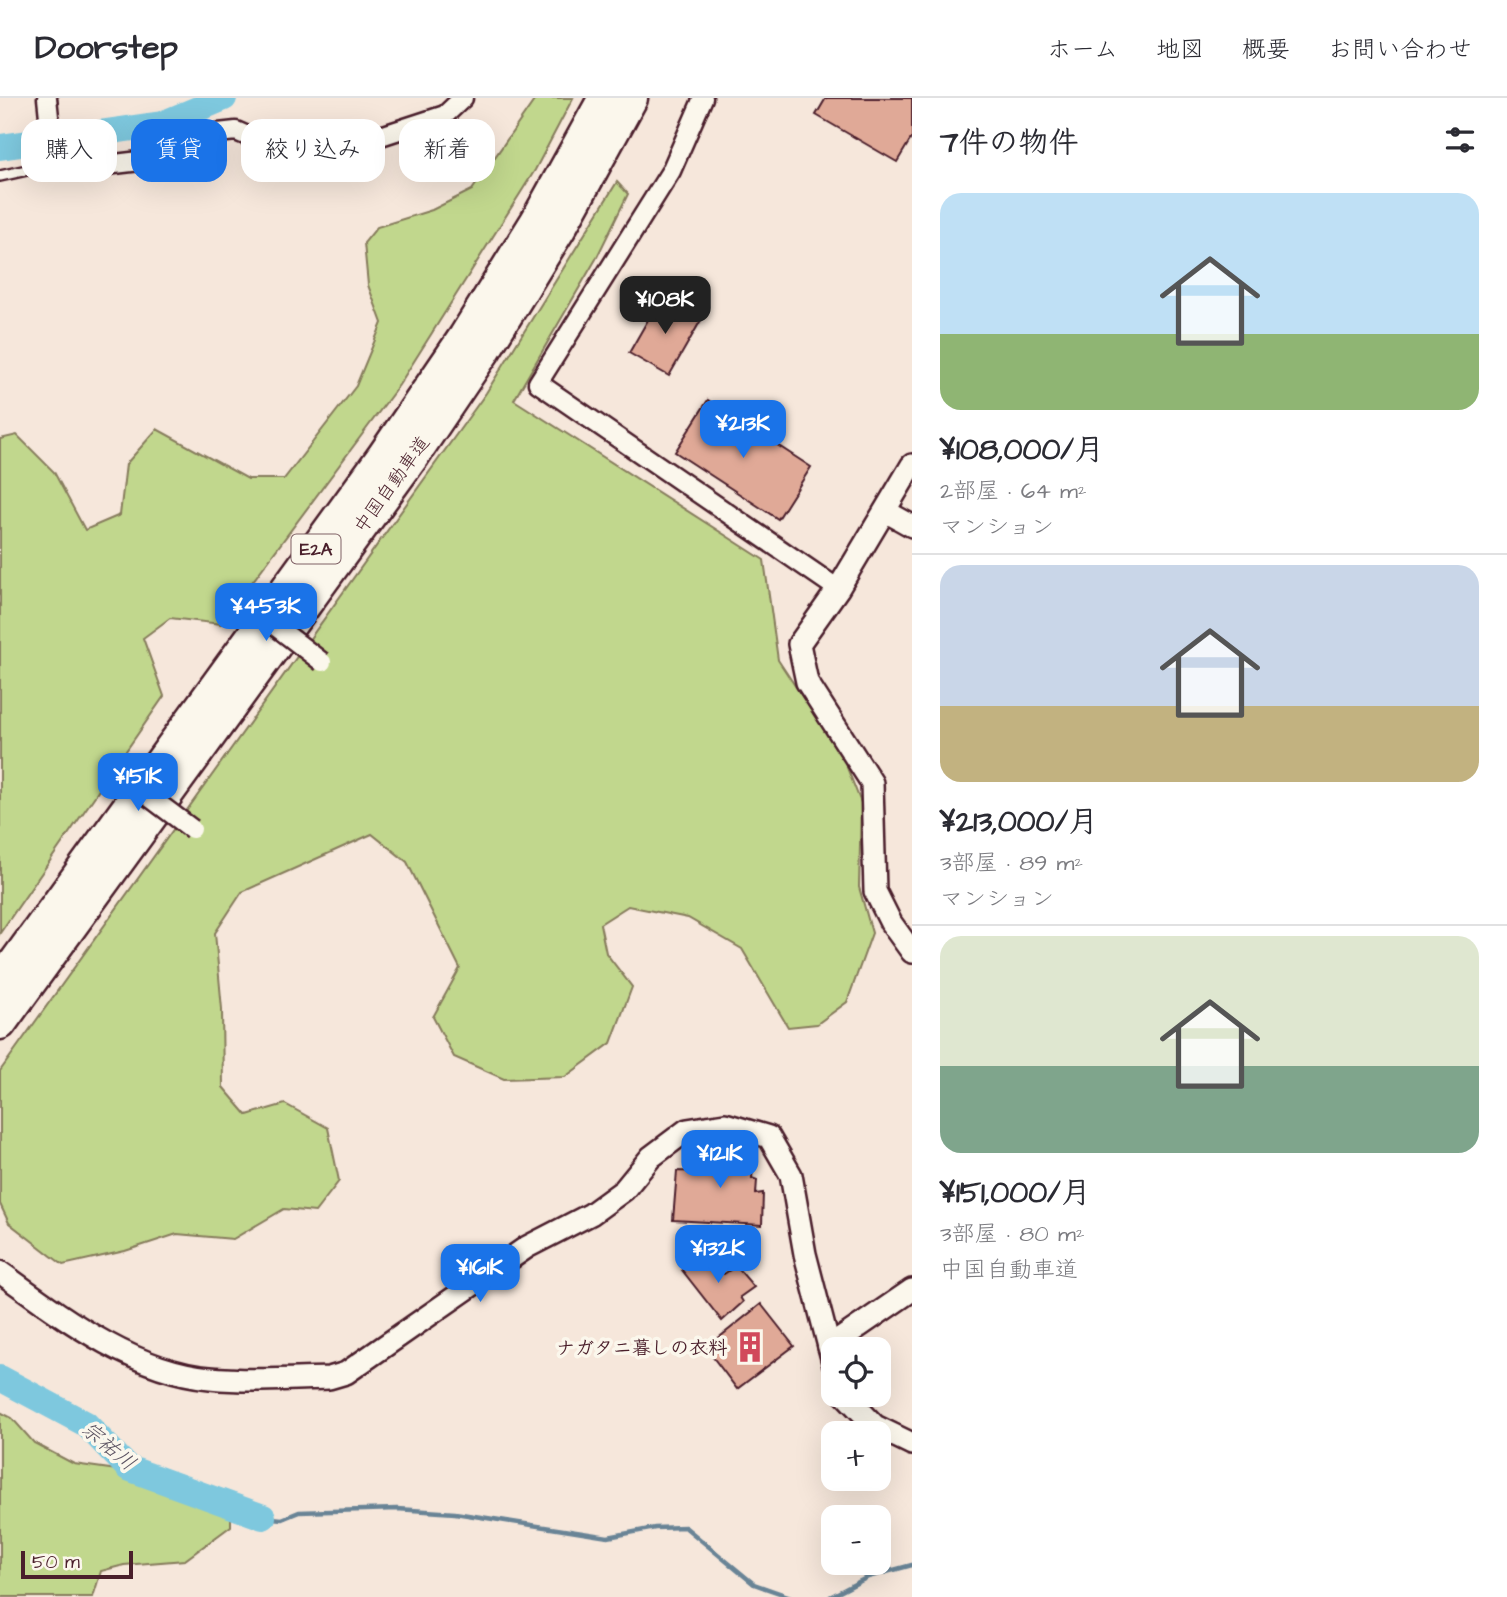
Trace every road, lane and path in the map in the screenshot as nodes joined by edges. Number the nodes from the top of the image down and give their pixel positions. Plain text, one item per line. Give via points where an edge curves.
1 (47, 98) edge
2 (463, 98) edge
3 (605, 98) edge
4 (631, 98) edge
5 (704, 98) edge
6 (49, 119) edge
7 (117, 164) edge
8 (21, 167) edge
9 (0, 176) edge
10 (912, 465) edge
11 (885, 510) junction
12 (912, 526) edge
13 (838, 589) junction
14 (234, 594) dead end
15 (322, 662) dead end
16 (107, 765) dead end
17 (192, 829) dead end
18 (912, 952) edge
19 (0, 984) edge
20 (0, 1023) edge
21 (0, 1272) edge
22 (912, 1290) edge
23 (827, 1337) edge
24 (853, 1337) edge
25 (857, 1407) edge
26 (912, 1444) edge

1 - 6 street
2 - 7 street via 445,115 346,147 284,152 236,131
3 - 19 highway, 中国自動車道 / E2A via 465,337
4 - 20 highway, 中国自動車道 / E2A via 559,229 414,454
5 - 13 street via 671,171 538,383
8 - 9 lane
10 - 11 street
11 - 12 street
11 - 13 street
13 - 18 street via 799,644 804,669 807,681 872,783 875,891
14 - 15 street, bridge
16 - 17 street, bridge
21 - 23 street via 56,1313 149,1364 208,1378 329,1378 346,1373 527,1247 591,1214 624,1191 651,1157 687,1130 725,1124 769,1138 791,1175
22 - 24 street
25 - 26 street via 875,1426

